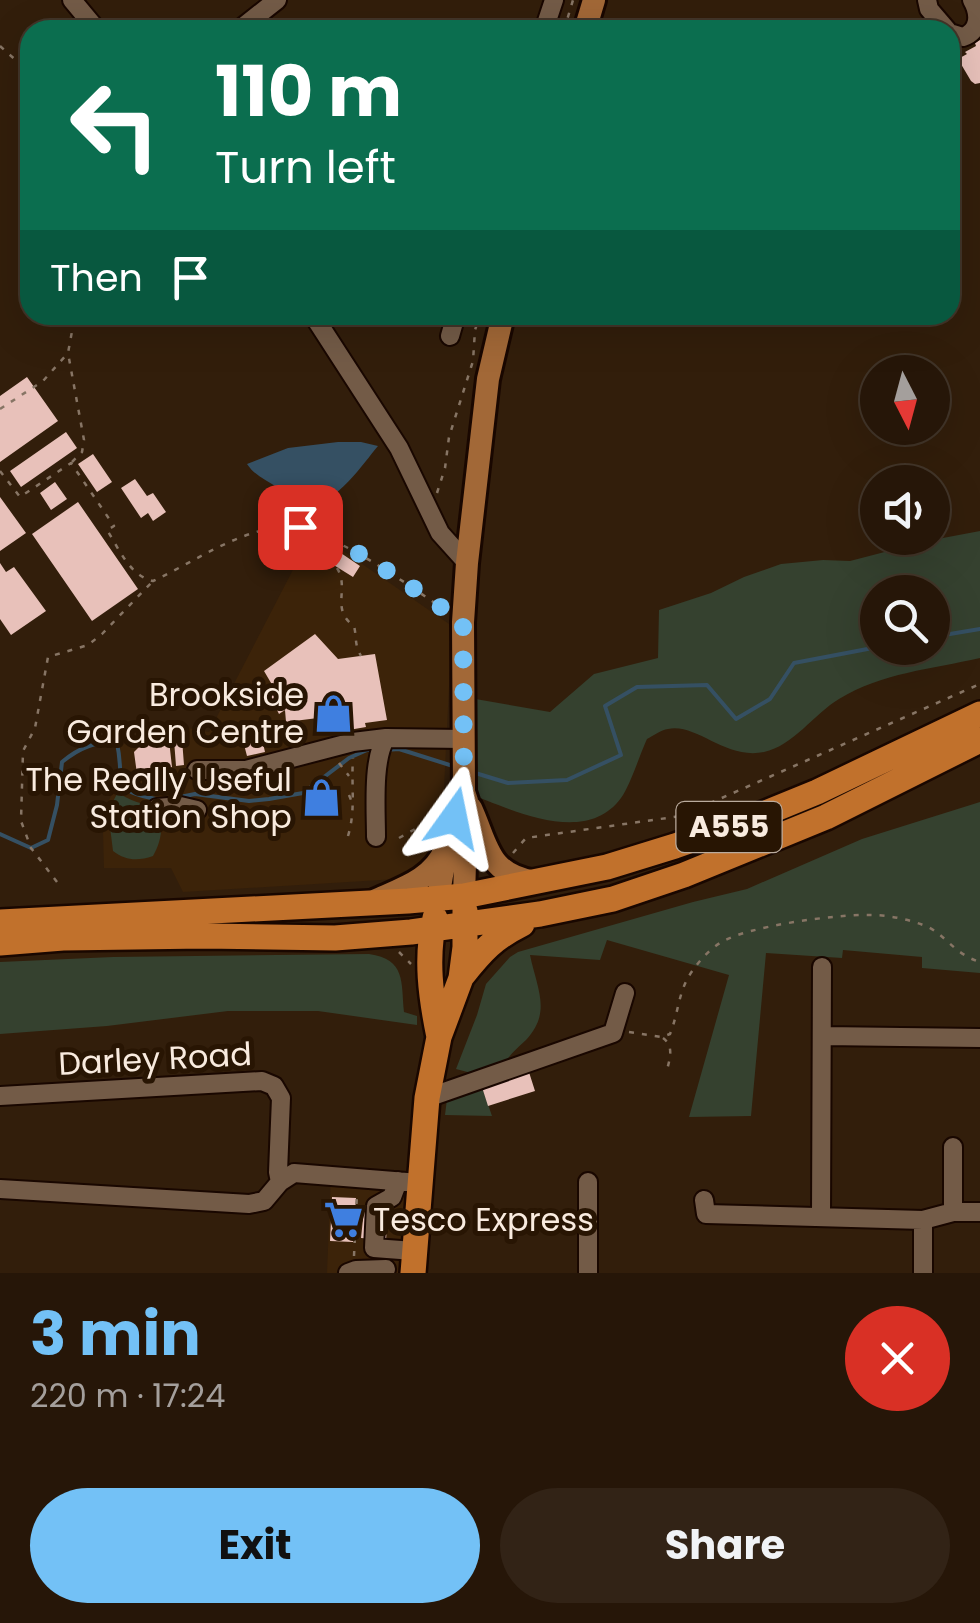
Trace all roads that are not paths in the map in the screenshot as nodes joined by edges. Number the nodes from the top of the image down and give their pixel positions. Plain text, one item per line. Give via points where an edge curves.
1 (72, 0) edge
2 (277, 0) edge
3 (972, 0) edge
4 (89, 20) edge
5 (252, 20) edge
6 (960, 36) edge
7 (319, 325) edge
8 (453, 325) edge
9 (501, 325) edge
10 (450, 336) dead end
11 (467, 563) junction
12 (980, 714) edge
13 (980, 740) edge
14 (464, 746) junction
15 (382, 749) junction
16 (197, 770) dead end
17 (462, 798) junction
18 (157, 808) dead end
19 (197, 810) dead end
20 (376, 837) dead end
21 (446, 846) junction
22 (717, 862) junction
23 (535, 882) junction
24 (364, 905) junction
25 (177, 912) junction
26 (450, 913) junction
27 (540, 914) junction
28 (0, 922) edge
29 (376, 935) junction
30 (0, 943) edge
31 (822, 967) dead end
32 (460, 978) junction
33 (431, 985) junction
34 (625, 993) dead end
35 (437, 1030) junction
36 (822, 1036) junction
37 (980, 1038) edge
38 (0, 1096) edge
39 (427, 1098) junction
40 (953, 1148) dead end
41 (280, 1182) junction
42 (408, 1182) junction
43 (588, 1182) dead end
44 (0, 1189) edge
45 (704, 1200) dead end
46 (953, 1212) junction
47 (980, 1212) edge
48 (821, 1217) junction
49 (923, 1220) junction
50 (414, 1265) edge
51 (386, 1271) edge
52 (348, 1273) edge
53 (588, 1273) edge
54 (924, 1273) edge

1 - 4 street
2 - 5 street
3 - 6 street via 977,28
7 - 11 street via 399,448 440,533
8 - 10 street
9 - 11 main road
11 - 14 main road
12 - 23 highway, A555 via 746,821 607,867
13 - 22 highway, A555 via 826,817
14 - 15 street
14 - 17 main road
15 - 16 street via 353,742 246,770
15 - 20 street
17 - 21 main road
17 - 23 main road via 492,860
17 - 26 main road
18 - 19 street
21 - 24 main road via 424,876
21 - 26 main road
22 - 26 highway
22 - 27 highway, A555 via 613,899
23 - 26 highway, A555
24 - 25 highway, A555
24 - 26 highway, A555
25 - 26 highway via 275,922
25 - 28 highway, A555
26 - 27 highway, A555
26 - 29 highway, A555
26 - 32 highway
26 - 33 highway
26 - 35 highway
27 - 32 highway via 489,943
29 - 30 highway, A555
29 - 33 highway via 408,951
31 - 36 street
32 - 35 highway
33 - 35 highway
34 - 39 street via 613,1033
35 - 39 highway
36 - 37 street
36 - 48 street
38 - 41 street, Darley Road via 262,1081 281,1098
39 - 42 highway
40 - 46 street
41 - 42 street via 294,1174
41 - 44 street via 264,1201 249,1204
42 - 50 highway
42 - 50 street via 376,1206 374,1248
43 - 53 street
45 - 48 street via 706,1214
46 - 47 street
46 - 49 street
48 - 49 street
49 - 54 street
50 - 51 street
51 - 52 street

